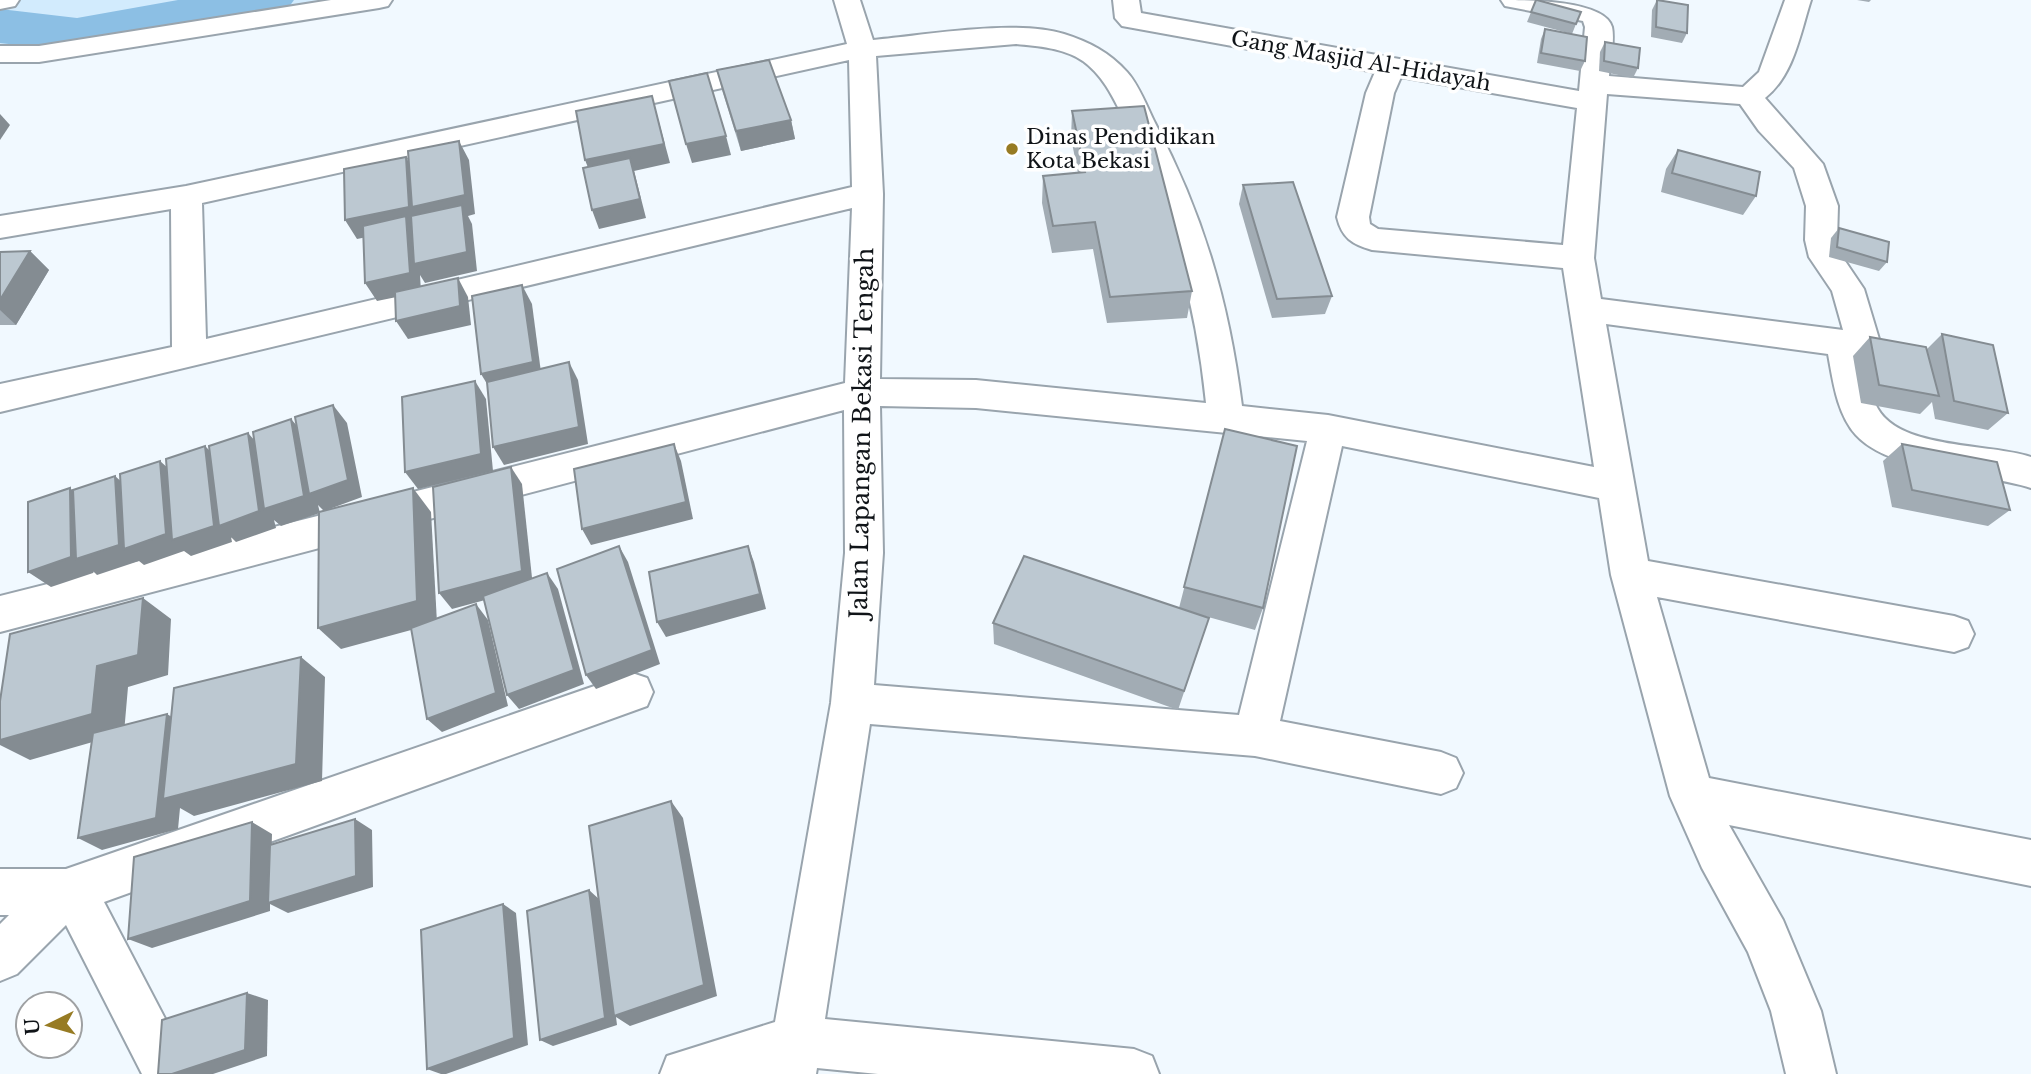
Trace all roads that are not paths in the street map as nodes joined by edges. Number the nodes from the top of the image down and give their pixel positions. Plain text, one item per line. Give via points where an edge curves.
1 (6, 0) edge
2 (379, 0) edge
3 (847, 0) edge
4 (1514, 0) edge
5 (1798, 0) edge
6 (0, 1) edge
7 (1128, 9) edge
8 (1604, 10) edge
9 (862, 49) junction
10 (0, 54) edge
11 (1392, 66) junction
12 (1594, 93) junction
13 (1749, 96) junction
14 (868, 194) junction
15 (186, 196) junction
16 (0, 227) edge
17 (1578, 258) junction
18 (1588, 309) junction
19 (1843, 343) junction
20 (188, 356) junction
21 (862, 393) junction
22 (0, 398) edge
23 (1226, 418) junction
24 (1328, 429) junction
25 (2031, 473) edge
26 (1614, 485) junction
27 (1631, 575) junction
28 (0, 614) edge
29 (1954, 634) dead end
30 (632, 692) dead end
31 (852, 703) junction
32 (1255, 736) junction
33 (1441, 773) dead end
34 (1692, 796) junction
35 (2031, 863) edge
36 (0, 892) edge
37 (66, 892) junction
38 (0, 957) edge
39 (794, 1057) edge
40 (169, 1074) edge
41 (685, 1074) edge
42 (1134, 1074) edge
43 (1811, 1074) edge

1 - 6 street
2 - 10 street via 38,54
3 - 9 street, Jalan Lapangan Bekasi Tengah
4 - 8 street
5 - 13 street via 1773,72
7 - 11 street, Gang Masjid Al-Hidayah
8 - 12 street
9 - 14 street, Jalan Lapangan Bekasi Tengah
9 - 15 street
9 - 23 street via 1035,37 1072,45 1105,65 1118,79 1160,159 1186,223 1216,334
11 - 12 street, Gang Masjid Al-Hidayah
11 - 17 street via 1380,93 1353,217 1356,230 1372,239
12 - 13 street, Gang Masjid Al-Hidayah
12 - 17 street
13 - 19 street via 1808,164 1822,206 1825,257 1848,289 1862,340
14 - 20 street
14 - 21 street, Jalan Lapangan Bekasi Tengah
15 - 16 street
15 - 20 street
17 - 18 street
18 - 19 street
18 - 26 street
19 - 25 street via 1868,425 1888,439
20 - 22 street
21 - 23 street via 976,394
21 - 28 street
21 - 31 street, Jalan Lapangan Bekasi Tengah via 864,553
23 - 24 street
24 - 26 street
24 - 32 street
26 - 27 street
27 - 29 street
27 - 34 street
30 - 37 street
31 - 32 street
31 - 39 street, Jalan Lapangan Bekasi Tengah
32 - 33 street
34 - 35 street
34 - 43 street via 1717,852 1766,937 1796,1011
36 - 37 street
37 - 38 street
37 - 40 street via 80,904
39 - 41 street
39 - 42 street

